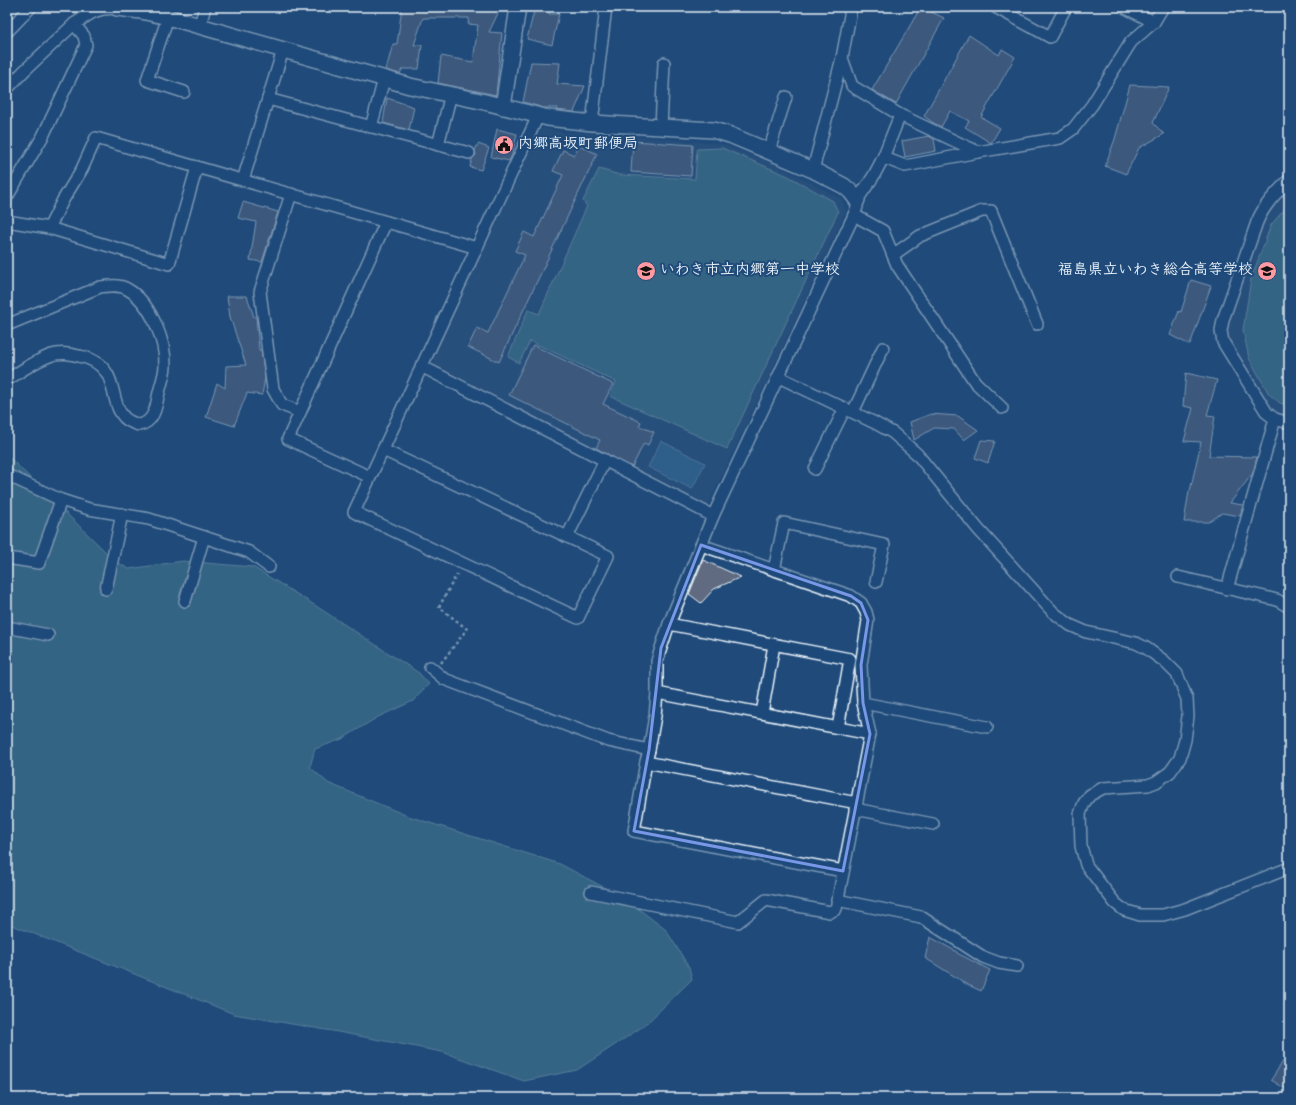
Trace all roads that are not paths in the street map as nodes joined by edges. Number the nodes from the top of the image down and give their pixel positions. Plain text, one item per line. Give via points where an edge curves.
1 (31, 7) edge
2 (78, 7) edge
3 (205, 7) edge
4 (518, 7) edge
5 (606, 7) edge
6 (850, 7) edge
7 (995, 7) edge
8 (1066, 7) edge
9 (1124, 7) edge
10 (1163, 7) edge
11 (117, 8) joint
12 (93, 12) junction
13 (168, 17) junction
14 (1154, 22) junction
15 (74, 24) junction
16 (200, 25) junction
17 (7, 32) edge
18 (283, 50) junction
19 (842, 58) junction
20 (664, 63) dead end
21 (384, 78) junction
22 (7, 89) edge
23 (184, 92) dead end
24 (451, 94) junction
25 (786, 97) dead end
26 (268, 99) junction
27 (503, 107) junction
28 (900, 115) junction
29 (538, 116) junction
30 (592, 124) junction
31 (371, 127) junction
32 (661, 127) junction
33 (438, 145) junction
34 (769, 151) junction
35 (978, 152) junction
36 (469, 153) dead end
37 (882, 160) junction
38 (197, 167) junction
39 (813, 170) junction
40 (243, 180) junction
41 (1289, 180) edge
42 (291, 194) junction
43 (7, 197) edge
44 (857, 200) junction
45 (854, 215) junction
46 (7, 221) edge
47 (386, 222) junction
48 (49, 228) junction
49 (477, 248) junction
50 (893, 255) junction
51 (1037, 324) dead end
52 (7, 325) edge
53 (883, 348) dead end
54 (421, 366) junction
55 (779, 377) junction
56 (7, 380) edge
57 (1002, 408) dead end
58 (849, 410) junction
59 (300, 412) junction
60 (1275, 419) junction
61 (1289, 423) edge
62 (383, 450) junction
63 (606, 460) junction
64 (815, 470) dead end
65 (7, 475) edge
66 (370, 477) junction
67 (61, 500) junction
68 (122, 514) junction
69 (713, 516) junction
70 (204, 537) junction
71 (567, 537) junction
72 (701, 545) junction
73 (7, 558) edge
74 (269, 567) dead end
75 (774, 570) junction
76 (1178, 577) dead end
77 (876, 582) dead end
78 (106, 589) dead end
79 (1227, 589) junction
80 (185, 601) dead end
81 (1289, 607) edge
82 (669, 624) junction
83 (7, 627) edge
84 (48, 635) dead end
85 (774, 645) junction
86 (432, 669) road end
87 (657, 693) junction
88 (863, 703) junction
89 (762, 713) junction
90 (987, 727) dead end
91 (838, 728) junction
92 (870, 734) junction
93 (649, 750) junction
94 (646, 762) junction
95 (856, 806) junction
96 (933, 824) dead end
97 (1289, 868) edge
98 (843, 871) junction
99 (591, 892) dead end
100 (838, 900) junction
101 (1017, 966) dead end

1 - 17 street
2 - 12 street
3 - 16 street
4 - 27 street
5 - 30 street
6 - 19 street
7 - 8 street via 1050,36
9 - 14 street
10 - 14 street
11 - 12 street
11 - 13 street
12 - 15 street
13 - 16 street
13 - 23 street via 147,80
14 - 35 street via 1131,42 1092,105 1073,129 1060,138
15 - 22 street
15 - 43 street via 84,36 86,45 43,136
16 - 18 street
18 - 21 street
18 - 26 street
19 - 28 street via 852,86
19 - 39 street
20 - 32 street
21 - 24 street
21 - 31 street
24 - 27 street
24 - 33 street
25 - 34 street
26 - 31 street
26 - 40 street
27 - 29 street
28 - 35 street
28 - 37 street
29 - 30 street
29 - 49 street
30 - 32 street
31 - 33 street
32 - 34 street via 713,130
33 - 36 street
34 - 39 street
35 - 37 street via 905,166 887,159
37 - 44 street
38 - 40 street
38 - 48 street via 96,138 82,170 62,200
38 - 48 street via 169,264
39 - 44 street via 844,186
40 - 42 street
41 - 60 street via 1261,212 1221,331 1223,342 1267,413
42 - 47 street
42 - 59 street via 260,292 272,389 282,405
44 - 45 street
45 - 50 street via 884,231
45 - 55 street
46 - 48 street
47 - 49 street
47 - 59 street
49 - 54 street
50 - 51 street via 920,236 982,211 991,211
50 - 57 street via 897,265 974,382
52 - 56 street via 100,287 115,285 127,288 142,302 155,322 163,347 165,368 154,413 147,422 138,425 128,421 118,408 108,373 90,358 66,353 53,355 38,360
53 - 58 street
54 - 62 street
54 - 63 street
55 - 58 street
55 - 69 street
58 - 64 street
58 - 97 street via 875,422 917,454 978,529 1053,612 1070,625 1086,632 1136,643 1146,648 1176,674 1187,700 1188,716 1180,758 1170,772 1156,782 1148,785 1103,788 1090,795 1080,814 1081,846 1086,865 1115,903 1124,910 1140,915 1163,914 1185,909
59 - 66 street via 288,439
60 - 61 street
60 - 79 street
62 - 66 street
62 - 71 street
63 - 69 street
63 - 71 street
65 - 67 street
66 - 71 street via 354,512 578,618 608,556
67 - 68 street via 89,509
67 - 73 street via 39,563
68 - 70 street via 149,519
68 - 78 street
69 - 72 street
70 - 74 street via 249,552
70 - 80 street
72 - 75 street
72 - 82 street
75 - 77 street via 784,523 884,545
75 - 88 street via 851,596 861,603 868,620 861,665
76 - 79 street
79 - 81 street via 1277,600
82 - 85 street
82 - 87 street via 660,648
83 - 84 street
85 - 89 street
85 - 91 street via 850,659
86 - 93 street via 444,679 608,741
87 - 89 street
87 - 93 street
88 - 90 street
88 - 92 street
89 - 91 street
91 - 92 street
92 - 95 street
93 - 94 street
94 - 95 street
94 - 98 street via 634,831
95 - 96 street
95 - 98 street
98 - 100 street
99 - 100 street via 738,922 766,900 830,912 836,909
100 - 101 street via 921,917 983,957

